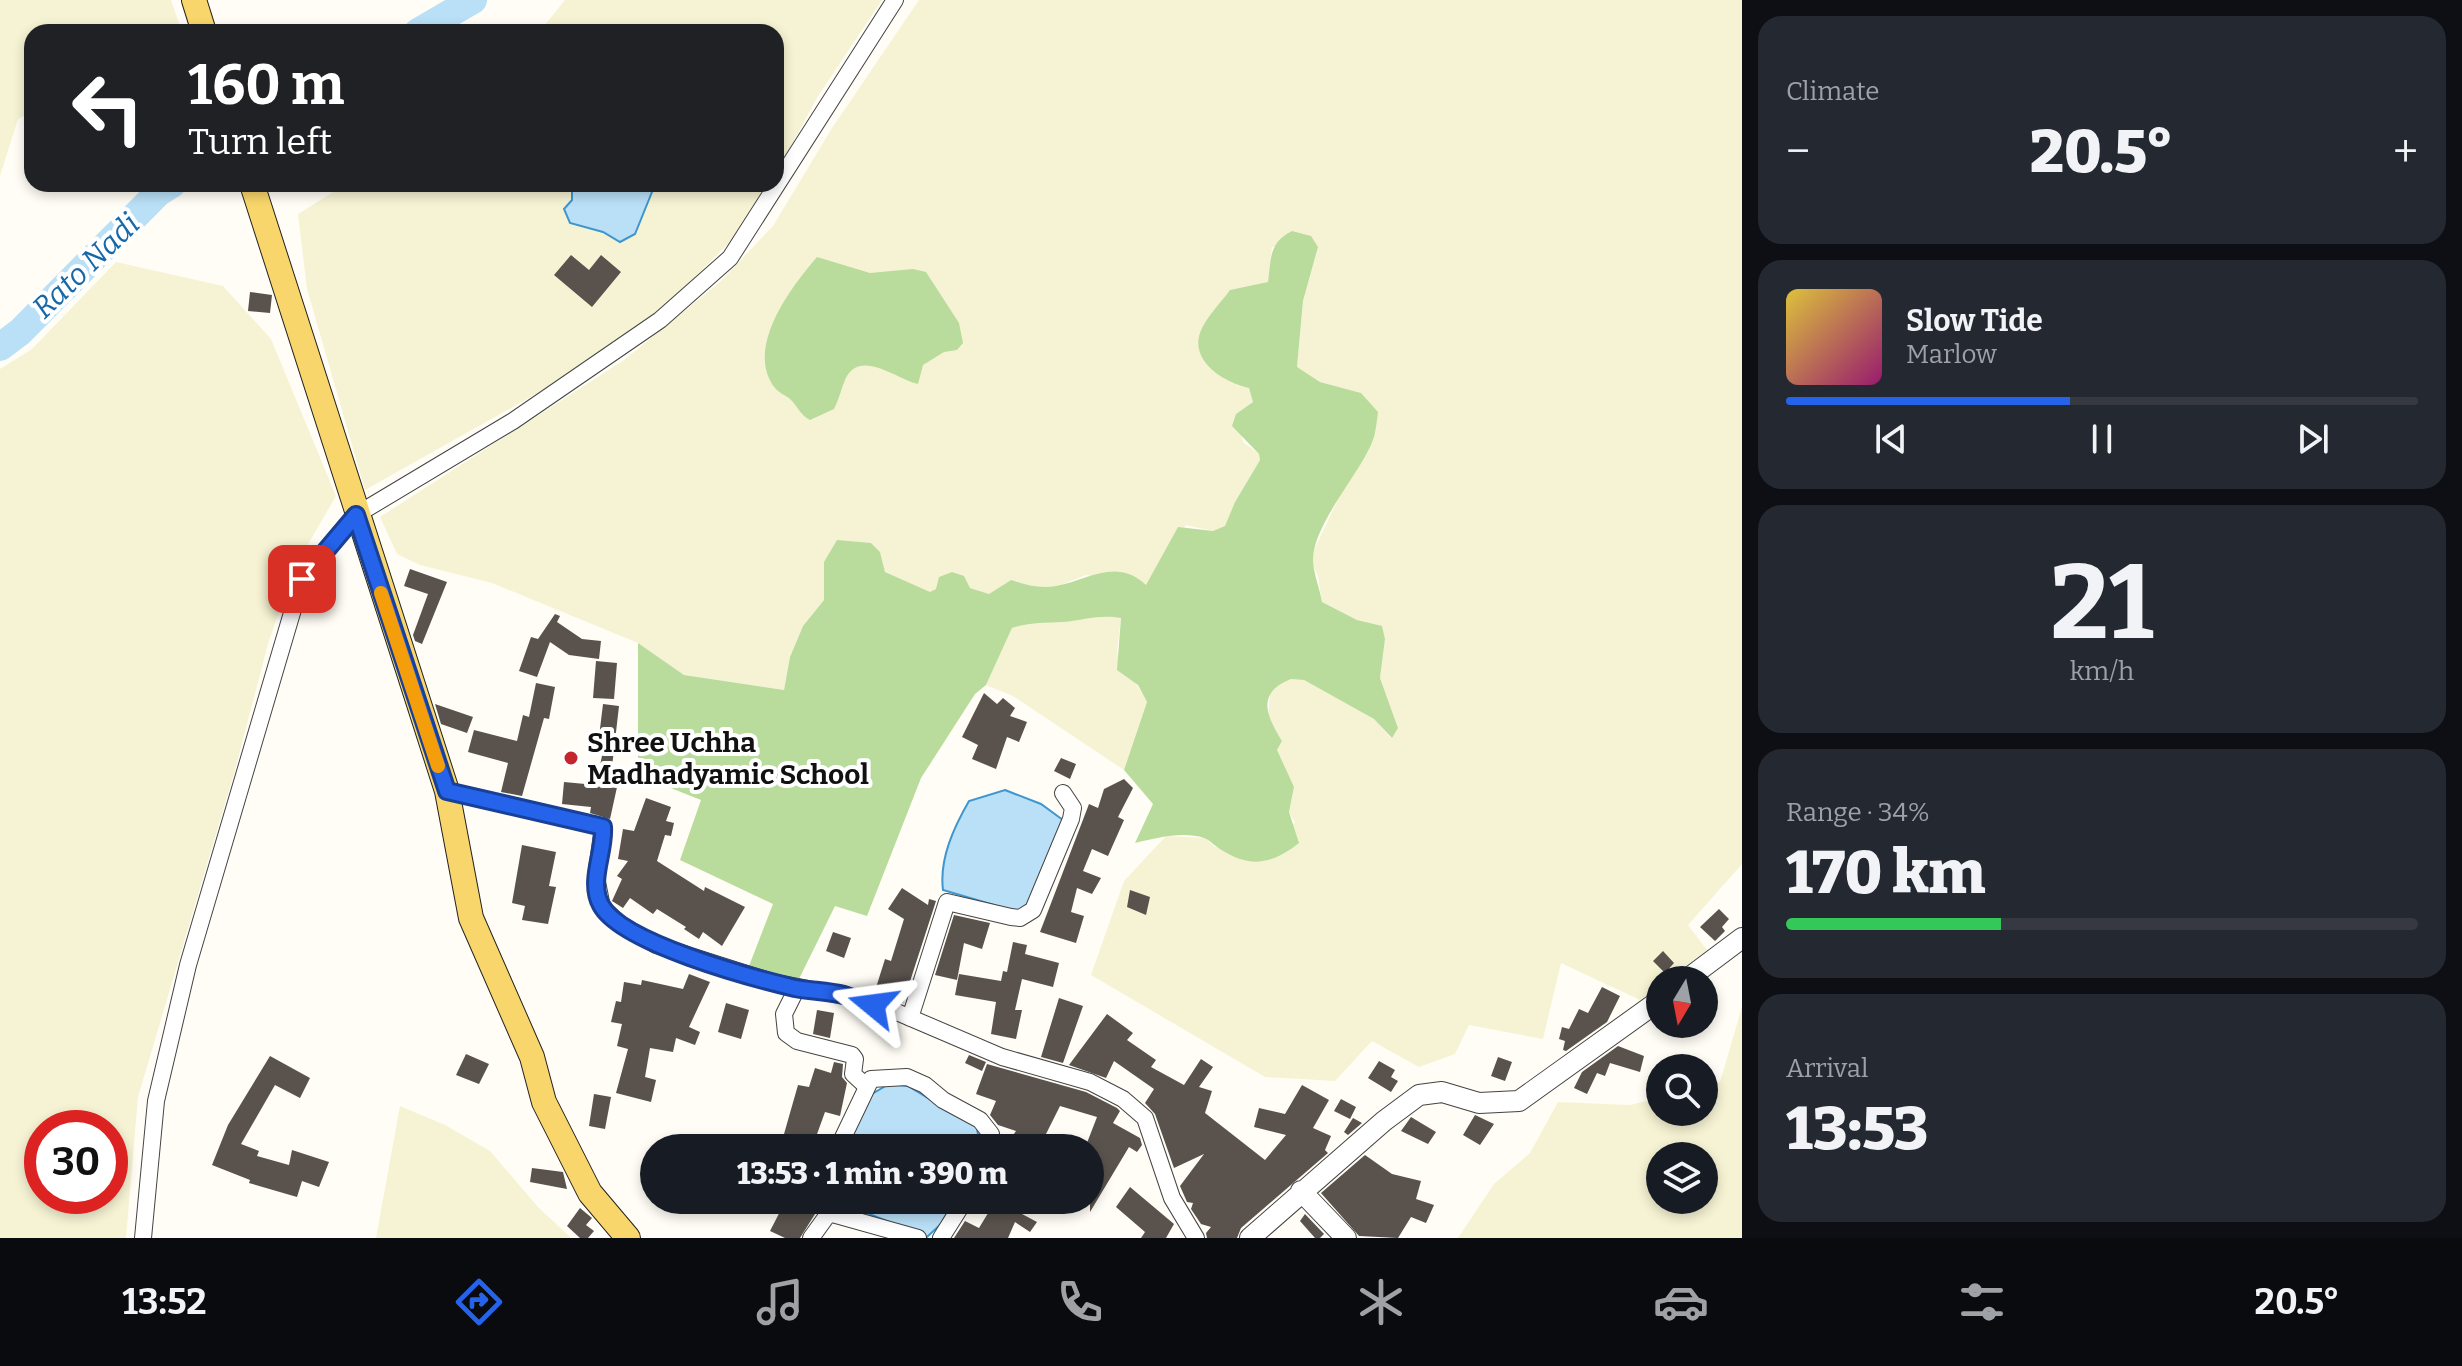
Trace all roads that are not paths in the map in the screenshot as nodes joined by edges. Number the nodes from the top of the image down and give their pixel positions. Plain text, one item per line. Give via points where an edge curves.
1 (194, 0) edge
2 (895, 0) edge
3 (202, 24) edge
4 (784, 174) edge
5 (255, 192) edge
6 (772, 192) edge
7 (356, 515) junction
8 (447, 791) junction
9 (1063, 793) dead end
10 (1742, 938) edge
11 (1705, 966) edge
12 (797, 988) junction
13 (1646, 1010) edge
14 (910, 1018) junction
15 (867, 1087) junction
16 (845, 1134) edge
17 (991, 1134) edge
18 (1301, 1191) junction
19 (824, 1214) edge
20 (851, 1214) edge
21 (956, 1214) edge
22 (143, 1238) edge
23 (628, 1238) edge
24 (811, 1238) edge
25 (918, 1238) edge
26 (941, 1238) edge
27 (1196, 1238) edge
28 (1250, 1238) edge
29 (1346, 1238) edge

1 - 3 main road
2 - 4 street
5 - 7 main road
6 - 7 street via 730,258 660,320 513,421
7 - 8 main road
7 - 22 street via 302,579 188,965 156,1101
8 - 12 street via 603,827 598,897 610,917 674,953
8 - 23 main road via 471,918 532,1057 544,1102 590,1193
9 - 14 street via 1073,808 1071,819 1033,910 1020,918 947,902
10 - 11 street
12 - 14 street via 845,996
12 - 15 street via 784,1014 786,1033 797,1041 852,1055 853,1074
13 - 18 street via 1519,1101 1479,1103 1442,1092 1419,1095
14 - 27 street via 1002,1057 1090,1082 1123,1099 1145,1118 1172,1198
15 - 16 street
15 - 17 street via 871,1079 907,1077 980,1120
18 - 28 street
18 - 29 street
19 - 24 street
20 - 25 street
21 - 26 street

